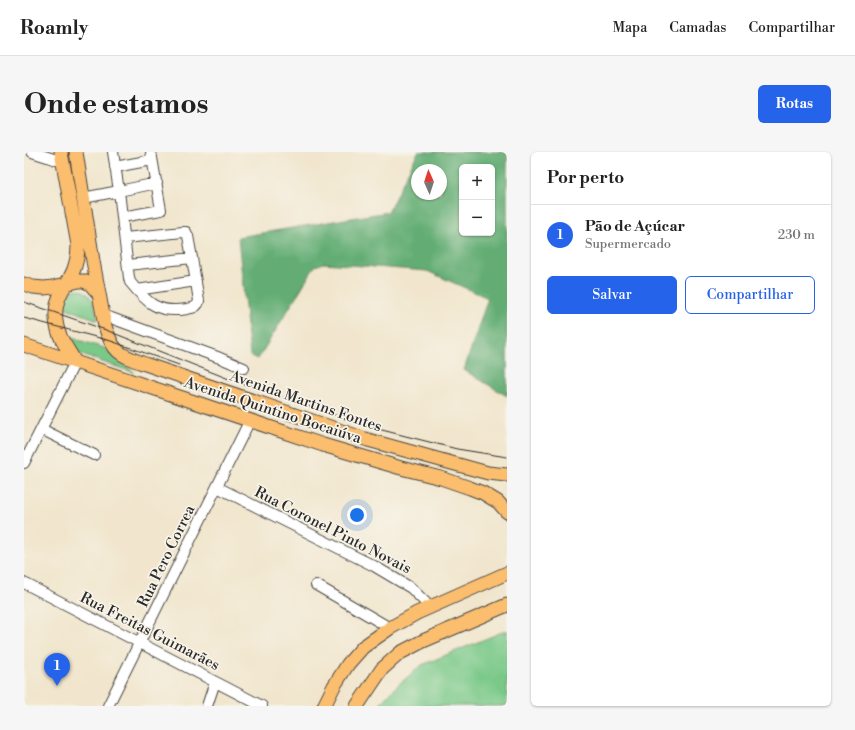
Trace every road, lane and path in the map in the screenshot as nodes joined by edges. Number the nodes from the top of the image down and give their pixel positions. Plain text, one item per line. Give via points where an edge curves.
1 (32, 152) edge
2 (76, 152) edge
3 (113, 152) edge
4 (152, 156) edge
5 (62, 157) edge
6 (115, 167) junction
7 (157, 184) junction
8 (119, 191) junction
9 (83, 198) junction
10 (122, 216) junction
11 (125, 238) junction
12 (192, 258) junction
13 (128, 265) junction
14 (196, 281) junction
15 (24, 284) edge
16 (66, 284) junction
17 (137, 290) junction
18 (99, 294) junction
19 (103, 315) junction
20 (24, 345) edge
21 (75, 362) junction
22 (244, 368) dead end
23 (250, 420) junction
24 (41, 429) junction
25 (94, 455) dead end
26 (24, 463) edge
27 (507, 475) edge
28 (217, 487) junction
29 (507, 512) edge
30 (507, 573) edge
31 (24, 583) edge
32 (316, 585) dead end
33 (507, 605) edge
34 (430, 607) junction
35 (390, 628) junction
36 (140, 643) junction
37 (215, 682) junction
38 (108, 706) edge
39 (207, 706) edge
40 (262, 706) edge
41 (324, 706) edge
42 (357, 706) edge

1 - 5 street
2 - 9 main road, Avenida Martins Fontes
3 - 6 street
4 - 6 street
4 - 7 street
5 - 16 main road via 78,245 76,265
6 - 8 street
7 - 8 street
7 - 10 street via 161,210
8 - 9 street
8 - 10 street
9 - 18 main road, Avenida Martins Fontes
10 - 11 street
11 - 12 street via 184,232 188,236
11 - 13 street
12 - 13 street
12 - 14 street
13 - 17 street via 130,282
14 - 17 street
14 - 17 street via 199,301 194,308 172,311 164,309 148,301
15 - 16 main road via 44,288
16 - 18 main road via 74,281 84,282 90,284
16 - 21 main road via 56,308 56,321 61,338
18 - 19 main road, Avenida Martins Fontes
19 - 22 street
19 - 27 main road, Avenida Martins Fontes via 107,334 120,354 145,364 368,440 488,473
20 - 21 main road, Avenida Quintino Bocaiúva
21 - 23 main road, Avenida Quintino Bocaiúva
21 - 24 street
23 - 28 street, Rua Pero Correa
23 - 29 main road, Avenida Quintino Bocaiúva via 323,445 470,488 498,502
24 - 25 street
24 - 26 street
28 - 34 street, Rua Coronel Pinto Novais via 374,566 411,588
28 - 36 street, Rua Pero Correa
30 - 34 main road
31 - 36 street, Rua Freitas Guimarães
32 - 35 street
33 - 42 main road via 400,653 382,669
34 - 35 main road
35 - 41 main road via 363,648 348,664
36 - 37 street, Rua Freitas Guimarães
36 - 38 street, Rua Pero Correa
37 - 39 street
37 - 40 street, Rua Freitas Guimarães

